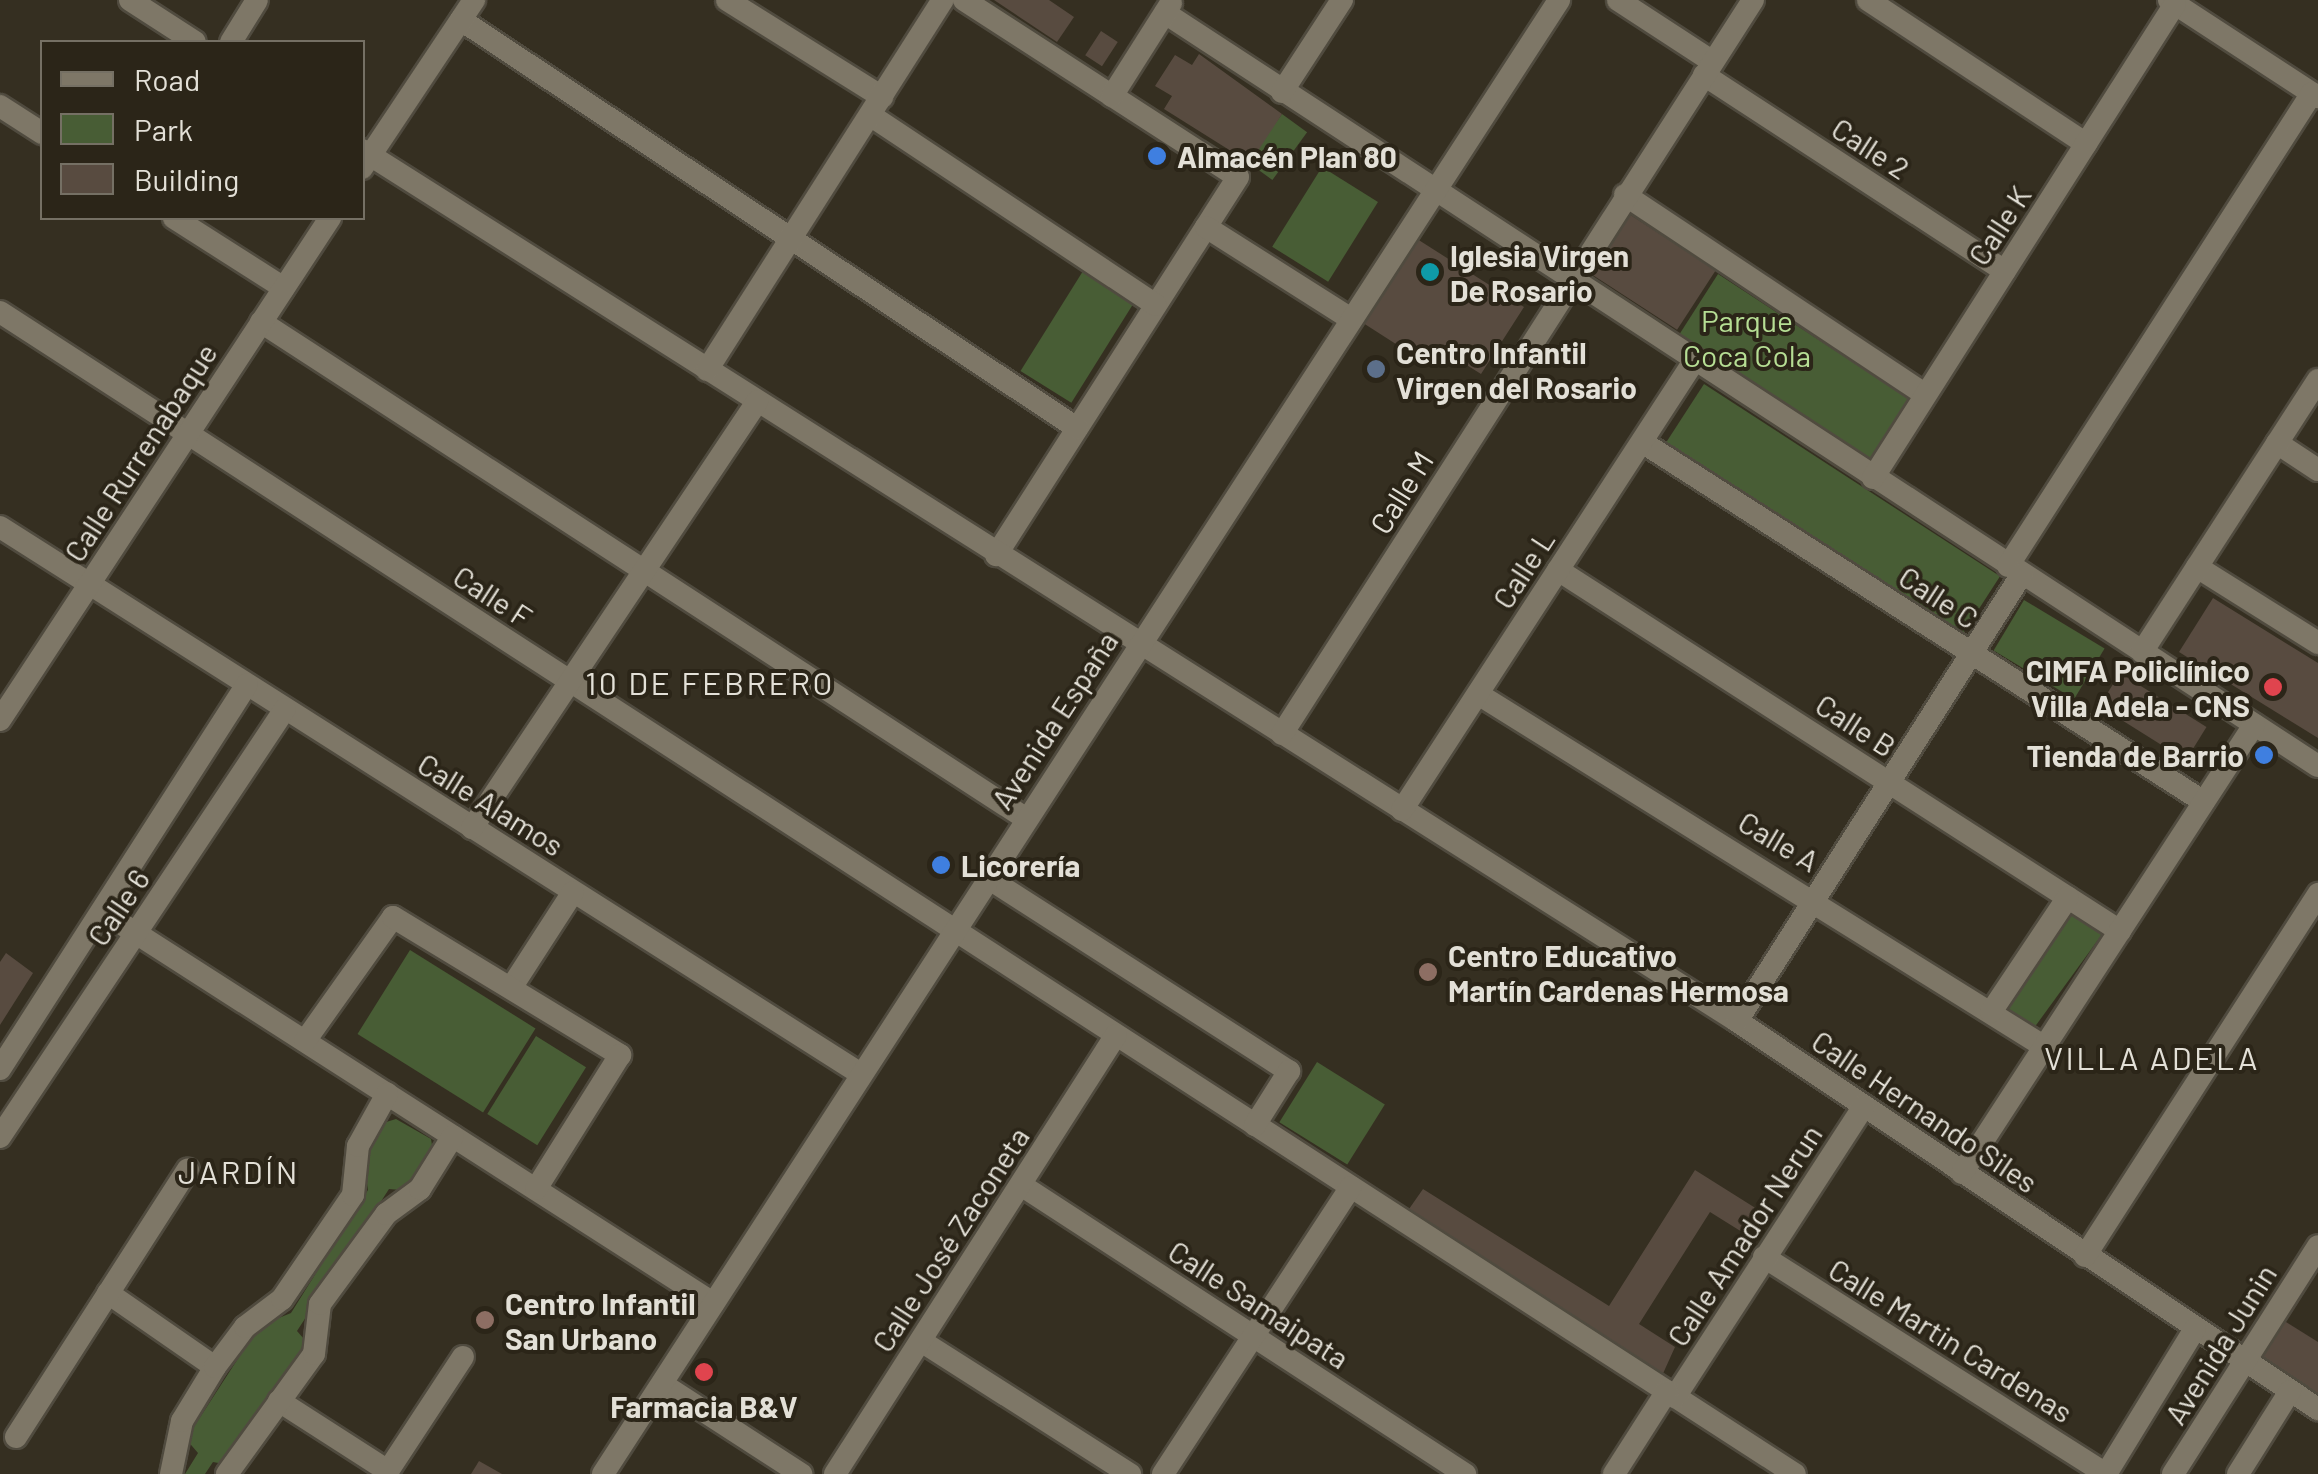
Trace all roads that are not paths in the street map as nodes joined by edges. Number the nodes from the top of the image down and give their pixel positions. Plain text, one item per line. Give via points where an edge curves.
1 (130, 0) edge
2 (258, 0) edge
3 (726, 0) edge
4 (943, 0) edge
5 (964, 0) edge
6 (1342, 0) edge
7 (1558, 0) edge
8 (1618, 0) edge
9 (1752, 0) edge
10 (1868, 0) edge
11 (2172, 2) edge
12 (1169, 6) edge
13 (468, 10) edge
14 (192, 40) edge
15 (232, 40) edge
16 (1709, 68) junction
17 (1282, 92) junction
18 (2315, 95) edge
19 (1112, 96) junction
20 (0, 106) edge
21 (876, 106) junction
22 (40, 133) edge
23 (2086, 144) junction
24 (365, 157) edge
25 (1433, 193) junction
26 (1625, 195) junction
27 (177, 220) edge
28 (329, 220) edge
29 (1206, 227) junction
30 (792, 238) junction
31 (2006, 271) junction
32 (1570, 282) junction
33 (284, 288) junction
34 (1156, 306) junction
35 (0, 312) edge
36 (1351, 318) junction
37 (261, 322) junction
38 (1694, 361) junction
39 (707, 370) junction
40 (2318, 380) edge
41 (1925, 394) junction
42 (756, 402) junction
43 (1077, 428) junction
44 (188, 434) junction
45 (1642, 442) junction
46 (2277, 443) junction
47 (2318, 470) edge
48 (1873, 478) junction
49 (0, 527) edge
50 (996, 555) junction
51 (2197, 568) junction
52 (1558, 570) junction
53 (2015, 570) junction
54 (643, 571) junction
55 (89, 584) junction
56 (2318, 643) edge
57 (1138, 646) junction
58 (2142, 652) junction
59 (1971, 653) junction
60 (569, 681) junction
61 (246, 684) junction
62 (1478, 694) junction
63 (284, 709) junction
64 (0, 720) edge
65 (2254, 725) junction
66 (1282, 734) junction
67 (2318, 766) edge
68 (1889, 782) junction
69 (2204, 802) junction
70 (1402, 810) junction
71 (1025, 818) junction
72 (472, 828) junction
73 (988, 878) junction
74 (573, 892) junction
75 (2318, 894) edge
76 (1815, 898) junction
77 (2068, 898) junction
78 (102, 912) junction
79 (954, 930) junction
80 (2120, 931) junction
81 (136, 933) junction
82 (510, 988) junction
83 (1991, 1012) junction
84 (1737, 1020) junction
85 (1116, 1035) junction
86 (305, 1041) junction
87 (2044, 1047) junction
88 (0, 1069) edge
89 (861, 1074) junction
90 (387, 1094) junction
91 (1864, 1106) junction
92 (1255, 1125) junction
93 (453, 1136) junction
94 (0, 1137) edge
95 (188, 1169) dead end
96 (1962, 1172) junction
97 (1021, 1185) junction
98 (1351, 1187) junction
99 (536, 1189) junction
100 (2318, 1246) edge
101 (2086, 1256) junction
102 (1764, 1257) junction
103 (108, 1293) junction
104 (714, 1302) junction
105 (2194, 1329) junction
106 (1253, 1336) junction
107 (920, 1341) junction
108 (463, 1357) dead end
109 (2244, 1362) junction
110 (215, 1367) junction
111 (662, 1384) junction
112 (2290, 1392) junction
113 (1671, 1394) junction
114 (279, 1401) junction
115 (2318, 1409) edge
116 (16, 1437) dead end
117 (387, 1472) edge
118 (171, 1474) edge
119 (227, 1474) edge
120 (603, 1474) edge
121 (801, 1474) edge
122 (834, 1474) edge
123 (1130, 1474) edge
124 (1163, 1474) edge
125 (1465, 1474) edge
126 (1614, 1474) edge
127 (1795, 1474) edge
128 (2106, 1474) edge
129 (2173, 1474) edge
130 (2238, 1474) edge

1 - 14 street
2 - 15 street
3 - 21 street
4 - 21 street
5 - 19 street
6 - 17 street
7 - 25 street, Avenida España
8 - 16 street, Calle 2
9 - 16 street, Calle M
10 - 23 street
11 - 18 street
11 - 23 street, Calle K
12 - 17 street
12 - 19 street
13 - 24 street
13 - 30 street
16 - 26 street, Calle M
16 - 31 street, Calle 2
17 - 25 street
18 - 53 street
19 - 29 street via 1238,177
20 - 22 street
21 - 30 street
21 - 34 street
23 - 31 street, Calle K
24 - 39 street, Calle Hernando Siles
25 - 32 street
25 - 36 street, Avenida España
26 - 32 street, Calle M
26 - 41 street
27 - 33 street
28 - 33 street, Calle Rurrenabaque
29 - 34 street
29 - 36 street
30 - 39 street
30 - 43 street
31 - 41 street, Calle K
32 - 38 street
32 - 66 street, Calle M
33 - 37 street, Calle Rurrenabaque
34 - 43 street
35 - 44 street, Calle F
36 - 57 street, Avenida España
37 - 44 street, Calle Rurrenabaque
37 - 54 street
38 - 45 street, Calle L
38 - 48 street
39 - 42 street, Calle Hernando Siles
40 - 46 street
41 - 48 street, Calle K
42 - 50 street, Calle Hernando Siles
42 - 54 street
43 - 50 street
44 - 55 street, Calle Rurrenabaque
44 - 60 street, Calle F
45 - 52 street, Calle L
45 - 59 street, Calle C
46 - 47 street
46 - 51 street
48 - 53 street
49 - 55 street, Calle Alamos
50 - 57 street, Calle Hernando Siles
51 - 56 street
51 - 58 street
52 - 62 street, Calle L
52 - 68 street, Calle B
53 - 58 street
53 - 59 street
54 - 60 street
54 - 71 street
55 - 61 street, Calle Alamos
55 - 64 street, Calle Rurrenabaque
57 - 66 street, Calle Hernando Siles
57 - 71 street, Avenida España
58 - 65 street
59 - 68 street
59 - 69 street, Calle C
60 - 72 street
60 - 79 street, Calle F
61 - 63 street, Calle Alamos
61 - 78 street, Calle 6
62 - 70 street, Calle L
62 - 76 street, Calle A
63 - 72 street, Calle Alamos
63 - 81 street, Calle 6
65 - 67 street
65 - 69 street
66 - 70 street, Calle Hernando Siles
68 - 76 street
68 - 77 street, Calle B
69 - 80 street
70 - 84 street, Calle Hernando Siles
71 - 73 street, Avenida España
72 - 74 street, Calle Alamos
73 - 79 street, Avenida España
73 - 92 street via 1289,1071
74 - 82 street
74 - 89 street, Calle Alamos
75 - 101 street
76 - 83 street, Calle A
76 - 84 street
77 - 80 street, Calle B
77 - 83 street
78 - 81 street
78 - 88 street, Calle 6
79 - 85 street, Calle F
79 - 89 street, Avenida España
80 - 87 street
81 - 86 street
81 - 94 street, Calle 6
82 - 86 street via 393,917
82 - 99 street via 620,1055
83 - 87 street, Calle A
84 - 91 street, Calle Hernando Siles
85 - 92 street, Calle F
85 - 97 street, Calle José Zaconeta
86 - 90 street
87 - 96 street
89 - 104 street, Avenida España
90 - 93 street
90 - 110 street via 358,1146 353,1195 282,1299 245,1326
91 - 96 street, Calle Hernando Siles
91 - 102 street, Calle Amador Nerun
92 - 98 street, Calle F
93 - 99 street
93 - 114 street via 420,1189 386,1214 320,1304 314,1354
95 - 103 street
96 - 101 street, Calle Hernando Siles
97 - 106 street, Calle Samaipata
97 - 107 street, Calle José Zaconeta
98 - 106 street
98 - 113 street, Calle F
99 - 104 street
100 - 109 street, Avenida Junin
101 - 105 street, Calle Hernando Siles
102 - 113 street, Calle Amador Nerun
102 - 128 street, Calle Martin Cardenas
103 - 110 street
103 - 116 street
104 - 111 street, Avenida España
105 - 109 street, Calle Hernando Siles
105 - 128 street, Avenida Junin
106 - 124 street
106 - 125 street, Calle Samaipata
107 - 122 street, Calle José Zaconeta
107 - 123 street
108 - 117 street
109 - 112 street, Calle Hernando Siles
109 - 129 street, Avenida Junin
110 - 118 street via 182,1421
111 - 120 street, Avenida España
111 - 121 street
112 - 115 street, Calle Hernando Siles
112 - 130 street
113 - 126 street, Calle Amador Nerun
113 - 127 street, Calle F
114 - 117 street
114 - 119 street

